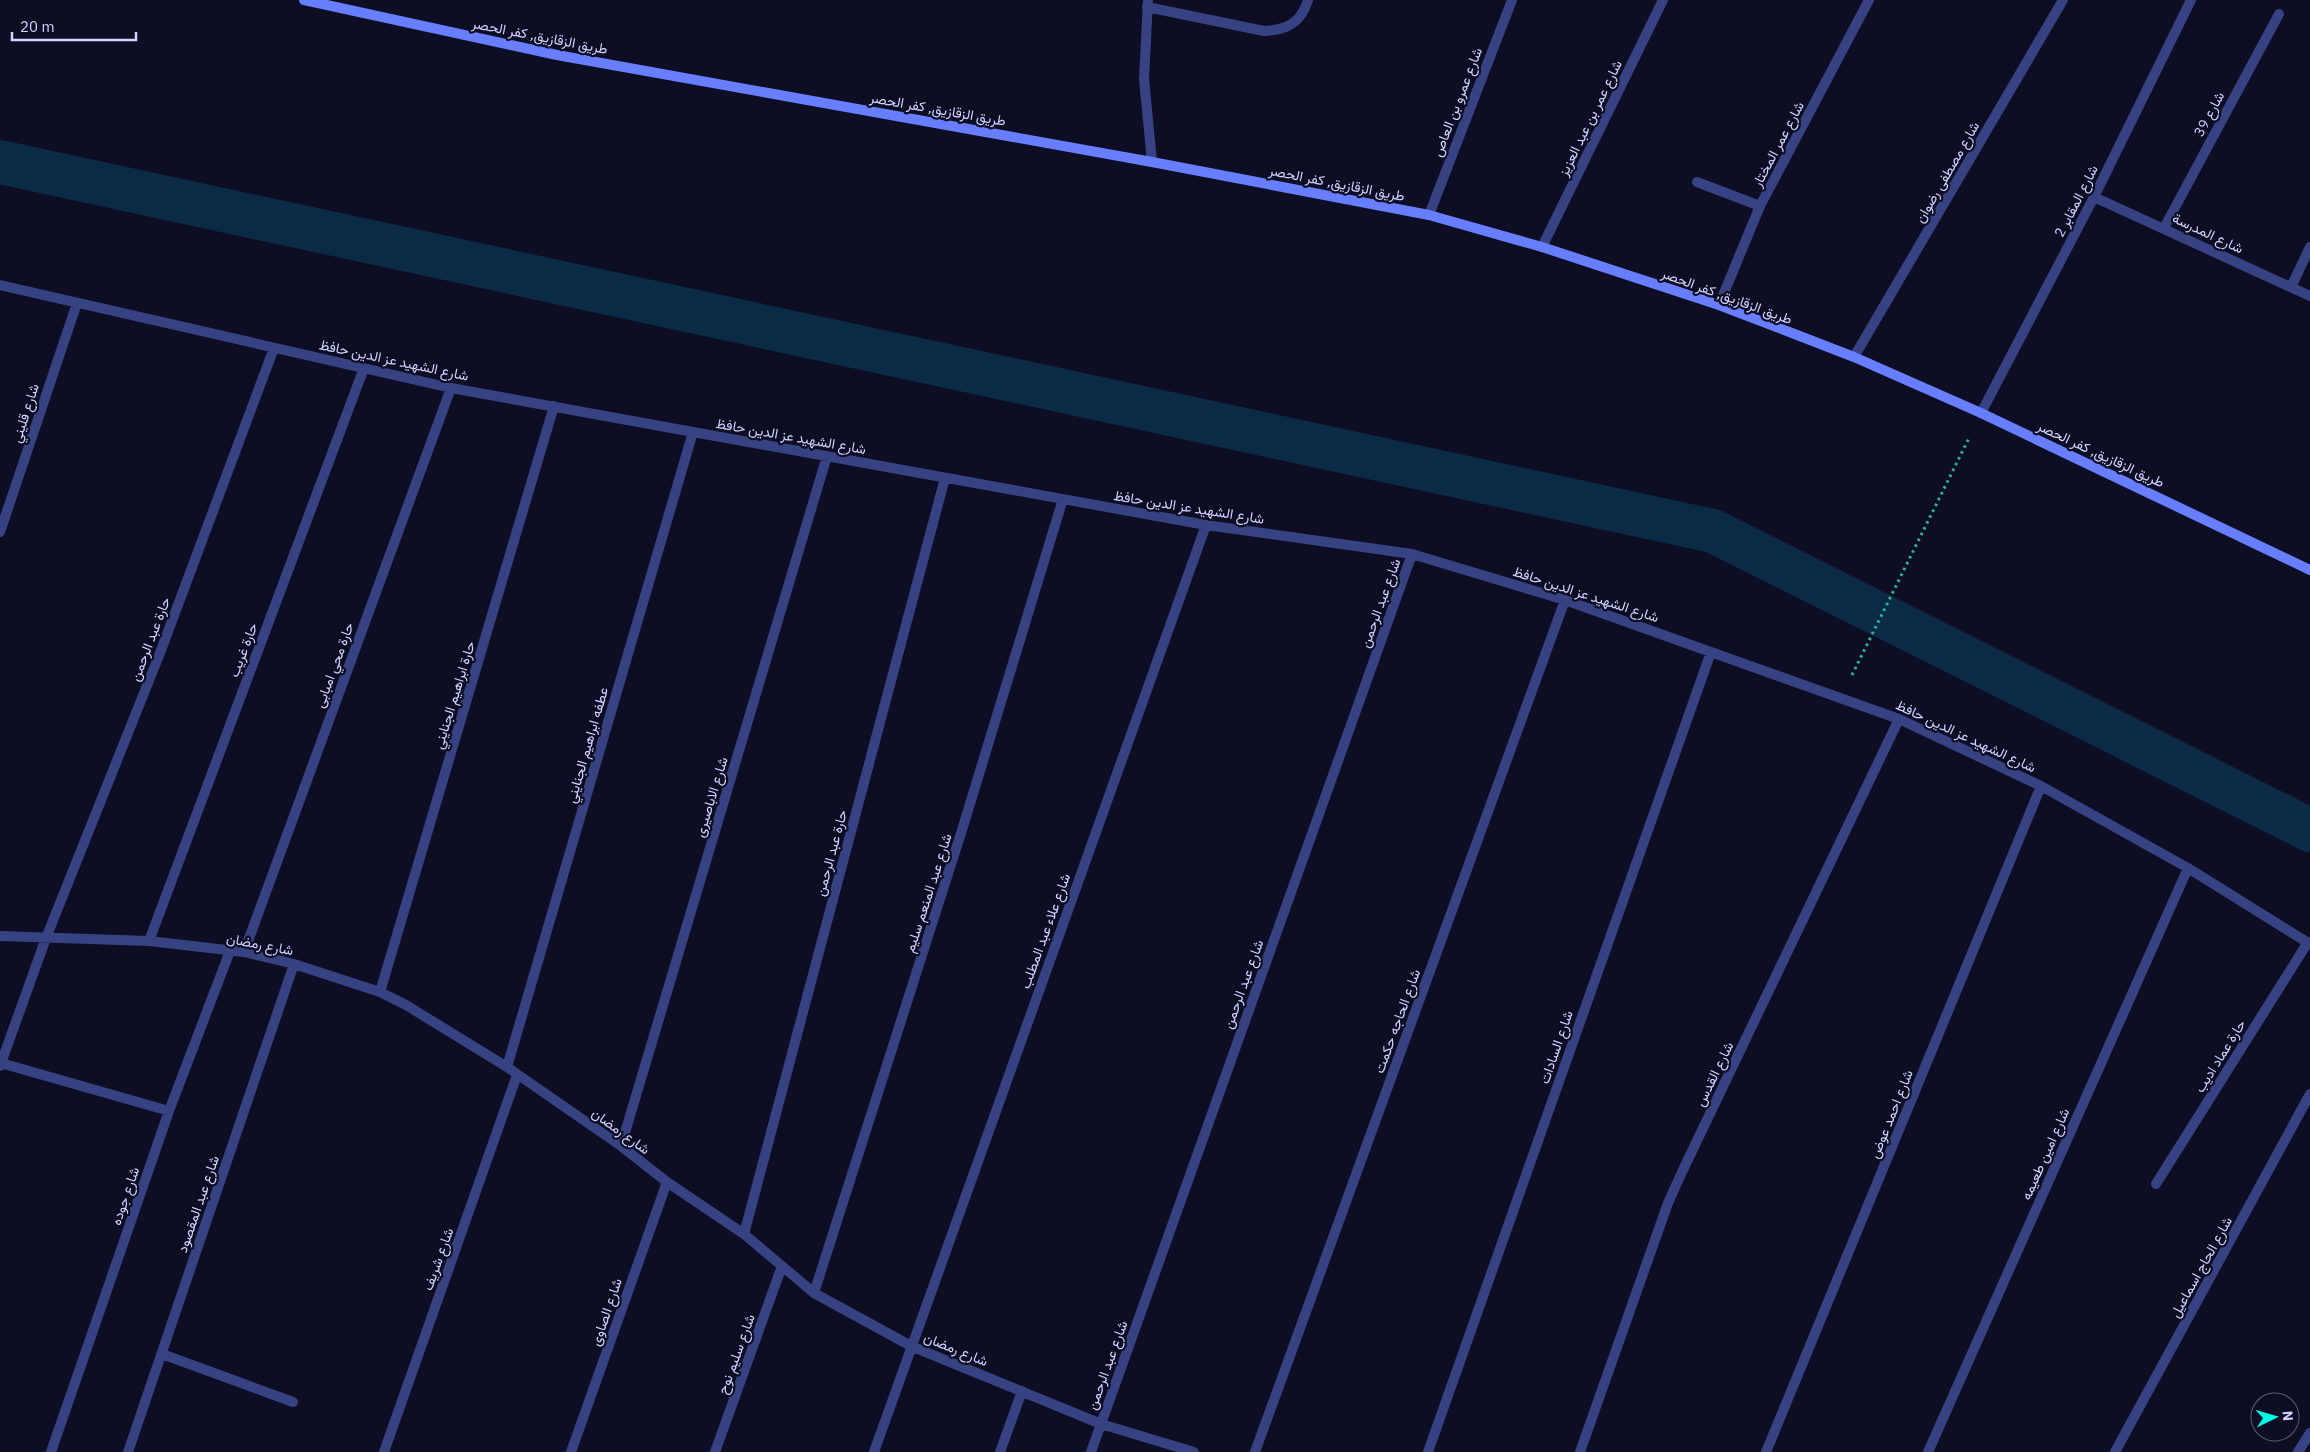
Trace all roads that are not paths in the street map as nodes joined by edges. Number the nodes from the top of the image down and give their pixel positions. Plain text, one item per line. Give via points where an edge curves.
1 (304, 0) edge
2 (1308, 0) edge
3 (1512, 0) edge
4 (1663, 0) edge
5 (1869, 0) edge
6 (2063, 0) edge
7 (2192, 0) edge
8 (1148, 4) edge
9 (2279, 14) dead end
10 (1152, 162) junction
11 (1697, 182) dead end
12 (2094, 197) junction
13 (1760, 206) junction
14 (1429, 214) junction
15 (2164, 228) junction
16 (1542, 247) junction
17 (2310, 248) edge
18 (0, 285) edge
19 (2291, 286) junction
20 (2310, 296) edge
21 (77, 302) junction
22 (1719, 305) junction
23 (274, 348) junction
24 (1854, 357) junction
25 (364, 368) junction
26 (451, 388) junction
27 (554, 406) junction
28 (1981, 413) junction
29 (693, 432) junction
30 (827, 456) junction
31 (945, 478) junction
32 (1063, 499) junction
33 (4, 508) edge
34 (1206, 525) junction
35 (0, 532) edge
36 (1412, 554) junction
37 (2310, 570) edge
38 (1565, 600) junction
39 (1711, 652) junction
40 (1900, 719) junction
41 (2041, 786) junction
42 (2188, 868) junction
43 (0, 936) edge
44 (46, 938) junction
45 (149, 941) junction
46 (2309, 943) edge
47 (230, 951) junction
48 (244, 952) junction
49 (294, 964) junction
50 (380, 992) junction
51 (1, 1064) edge
52 (507, 1067) junction
53 (517, 1075) junction
54 (2310, 1094) edge
55 (169, 1111) junction
56 (621, 1146) junction
57 (667, 1182) junction
58 (2156, 1184) dead end
59 (744, 1234) junction
60 (782, 1266) junction
61 (814, 1293) junction
62 (911, 1346) junction
63 (162, 1354) junction
64 (1022, 1391) junction
65 (292, 1402) dead end
66 (1101, 1424) junction
67 (2310, 1432) edge
68 (51, 1452) edge
69 (128, 1452) edge
70 (384, 1452) edge
71 (572, 1452) edge
72 (715, 1452) edge
73 (874, 1452) edge
74 (1000, 1452) edge
75 (1091, 1452) edge
76 (1194, 1452) edge
77 (1254, 1452) edge
78 (1428, 1452) edge
79 (1580, 1452) edge
80 (1766, 1452) edge
81 (1928, 1452) edge
82 (2115, 1452) edge
83 (2298, 1452) edge

1 - 10 main road, طريق الزقازيق, كفر الحصر via 557,55
2 - 8 street via 1304,13 1293,24 1279,30 1264,31
3 - 14 street, شارع عمرو بن العاص
4 - 16 street, شارع عمر بن عبد العزيز
5 - 13 street, شارع عمر المختار
6 - 24 street, شارع مصطفى رضوان
7 - 12 street, شارع المقابر 2
8 - 10 street via 1144,79
9 - 15 street, شارع 39
10 - 14 main road, طريق الزقازيق, كفر الحصر
11 - 13 street
12 - 15 street, شارع المدرسة
12 - 28 street, شارع المقابر 2
13 - 22 street, شارع عمر المختار
14 - 16 main road, طريق الزقازيق, كفر الحصر
15 - 19 street, شارع المدرسة
16 - 22 main road, طريق الزقازيق, كفر الحصر
17 - 19 street
18 - 21 street, شارع الشهيد عز الدين حافظ
19 - 20 street, شارع المدرسة
21 - 23 street, شارع الشهيد عز الدين حافظ
21 - 33 street, شارع قليني
22 - 24 main road, طريق الزقازيق, كفر الحصر
23 - 25 street, شارع الشهيد عز الدين حافظ
23 - 44 street, حارة عبد الرحمن via 160,653
24 - 28 main road, طريق الزقازيق, كفر الحصر
25 - 26 street, شارع الشهيد عز الدين حافظ
25 - 45 street, حارة غريب
26 - 27 street, شارع الشهيد عز الدين حافظ
26 - 48 street, حارة محي امبابى
27 - 29 street, شارع الشهيد عز الدين حافظ
27 - 50 street, حارة ابراهيم الجنايني
28 - 37 main road, طريق الزقازيق, كفر الحصر
29 - 30 street, شارع الشهيد عز الدين حافظ
29 - 52 street, عطفه ابراهيم الجنايني
30 - 31 street, شارع الشهيد عز الدين حافظ
30 - 56 street, شارع الاباصيرى
31 - 32 street, شارع الشهيد عز الدين حافظ
31 - 59 street, حارة عبد الرحمن
32 - 34 street, شارع الشهيد عز الدين حافظ
32 - 61 street, شارع عبد المنعم سليم via 962,830
33 - 35 street, شارع قليني
34 - 36 street, شارع الشهيد عز الدين حافظ
34 - 62 street, شارع علاء عبد المطلب
36 - 38 street, شارع الشهيد عز الدين حافظ
36 - 66 street, شارع عبد الرحمن
38 - 39 street, شارع الشهيد عز الدين حافظ
38 - 77 street, شارع الحاجه حكمت
39 - 40 street, شارع الشهيد عز الدين حافظ
39 - 78 street, شارع السادات
40 - 41 street, شارع الشهيد عز الدين حافظ
40 - 79 street, شارع القدس via 1668,1203
41 - 42 street, شارع الشهيد عز الدين حافظ
41 - 80 street, شارع احمد عوض
42 - 46 street, شارع الشهيد عز الدين حافظ
42 - 81 street, شارع امين طعيمه
43 - 44 street, شارع رمضان
44 - 45 street, شارع رمضان
44 - 51 street, حارة عبد الرحمن
45 - 47 street, شارع رمضان
46 - 58 street, حارة عماد اديب
47 - 48 street, شارع رمضان
47 - 55 street, شارع جوده
48 - 49 street, شارع رمضان
49 - 50 street, شارع رمضان
49 - 63 street, شارع عبد المقصود
50 - 52 street, شارع رمضان
51 - 55 street
52 - 53 street, شارع رمضان
53 - 56 street, شارع رمضان
53 - 70 street, شارع شريف
54 - 82 street, شارع الحاج اسماعيل
55 - 68 street, شارع جوده
56 - 57 street, شارع رمضان
57 - 59 street, شارع رمضان
57 - 71 street, شارع الصاوى
59 - 60 street, شارع رمضان
60 - 61 street, شارع رمضان
60 - 72 street, شارع سليم نوح
61 - 62 street, شارع رمضان
62 - 64 street, شارع رمضان
62 - 73 street, شارع علاء عبد المطلب
63 - 65 street
63 - 69 street, شارع عبد المقصود
64 - 66 street, شارع رمضان
64 - 74 street
66 - 75 street, شارع عبد الرحمن
66 - 76 street, شارع رمضان
67 - 83 street

